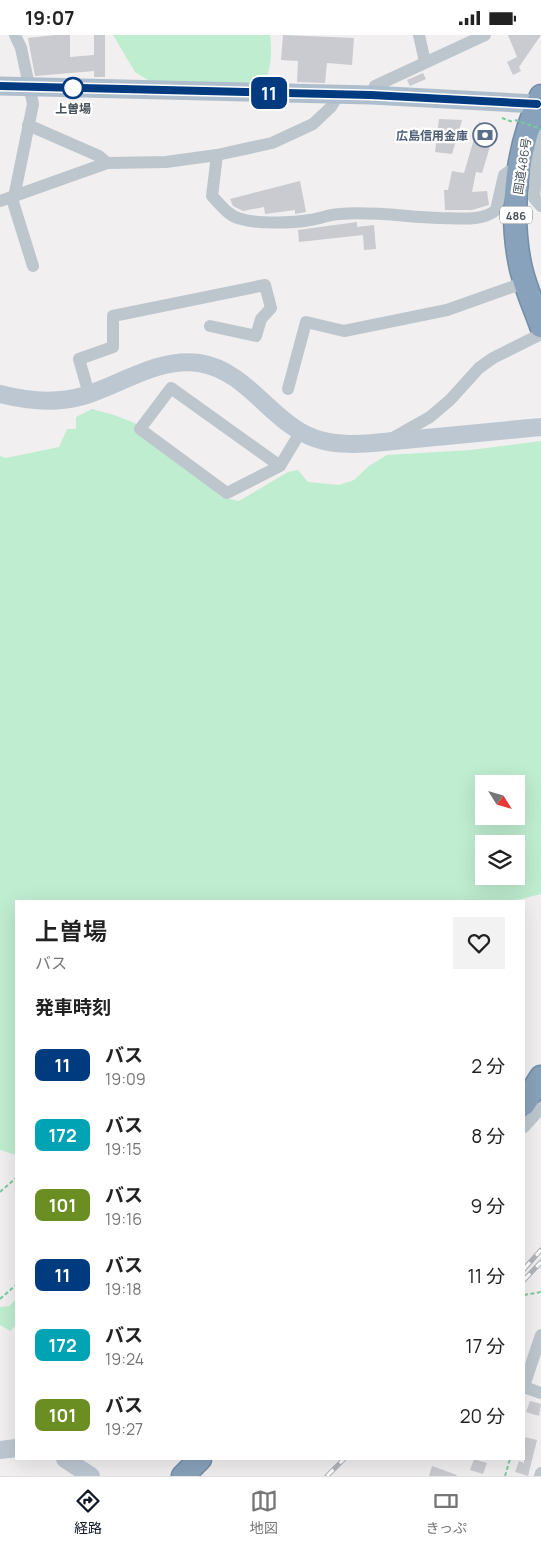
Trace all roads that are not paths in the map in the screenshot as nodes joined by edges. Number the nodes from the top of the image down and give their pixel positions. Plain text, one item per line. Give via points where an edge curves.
1 (15, 35) edge
2 (419, 35) edge
3 (485, 35) edge
4 (425, 62) junction
5 (0, 86) edge
6 (31, 87) junction
7 (338, 95) junction
8 (371, 95) junction
9 (540, 102) edge
10 (28, 125) junction
11 (541, 136) edge
12 (217, 155) junction
13 (107, 163) junction
14 (532, 163) edge
15 (14, 196) junction
16 (0, 201) edge
17 (541, 206) edge
18 (33, 266) dead end
19 (526, 282) junction
20 (541, 325) edge
21 (210, 326) dead end
22 (541, 334) edge
23 (288, 389) dead end
24 (0, 394) edge
25 (88, 394) junction
26 (541, 427) edge
27 (300, 431) junction
28 (386, 441) junction
29 (280, 466) junction
30 (541, 1077) edge
31 (525, 1102) edge
32 (541, 1108) edge
33 (525, 1126) edge
34 (541, 1335) edge
35 (525, 1383) edge
36 (525, 1386) edge
37 (541, 1393) edge
38 (15, 1448) edge
39 (0, 1449) edge
40 (67, 1460) edge
41 (199, 1460) edge
42 (91, 1476) edge
43 (183, 1476) edge

1 - 6 street
2 - 4 street
3 - 4 street
4 - 8 street via 375,86
5 - 6 main road
6 - 7 main road
6 - 10 street via 33,104
7 - 8 main road
7 - 12 street via 331,107 313,124 272,143
8 - 9 main road
9 - 14 highway, 国道486号 / 486 via 528,127
10 - 13 street via 99,156
10 - 15 street
11 - 14 street
12 - 13 street via 166,162
12 - 14 street via 212,196 230,215 242,220 261,221 309,221 357,213 471,219 496,210 504,175
13 - 15 street
14 - 17 street via 534,198
14 - 19 highway, 国道486号 / 486 via 516,213 520,265
15 - 16 street
15 - 18 street via 13,202
19 - 20 highway, 国道486号 / 486
19 - 23 street via 447,310 344,331 306,322
21 - 25 street via 256,336 260,319 271,308 265,285 113,316 113,347 79,359
22 - 28 street via 493,357 430,417
24 - 25 street via 32,401 58,401
25 - 27 street via 166,365 199,363 219,368 237,379
26 - 28 street
27 - 28 street via 323,441 348,444
27 - 29 street
29 - 29 street via 227,493 140,429 172,389
30 - 31 highway
32 - 33 street
34 - 35 street
36 - 37 street
38 - 39 street
40 - 42 street
41 - 43 highway

